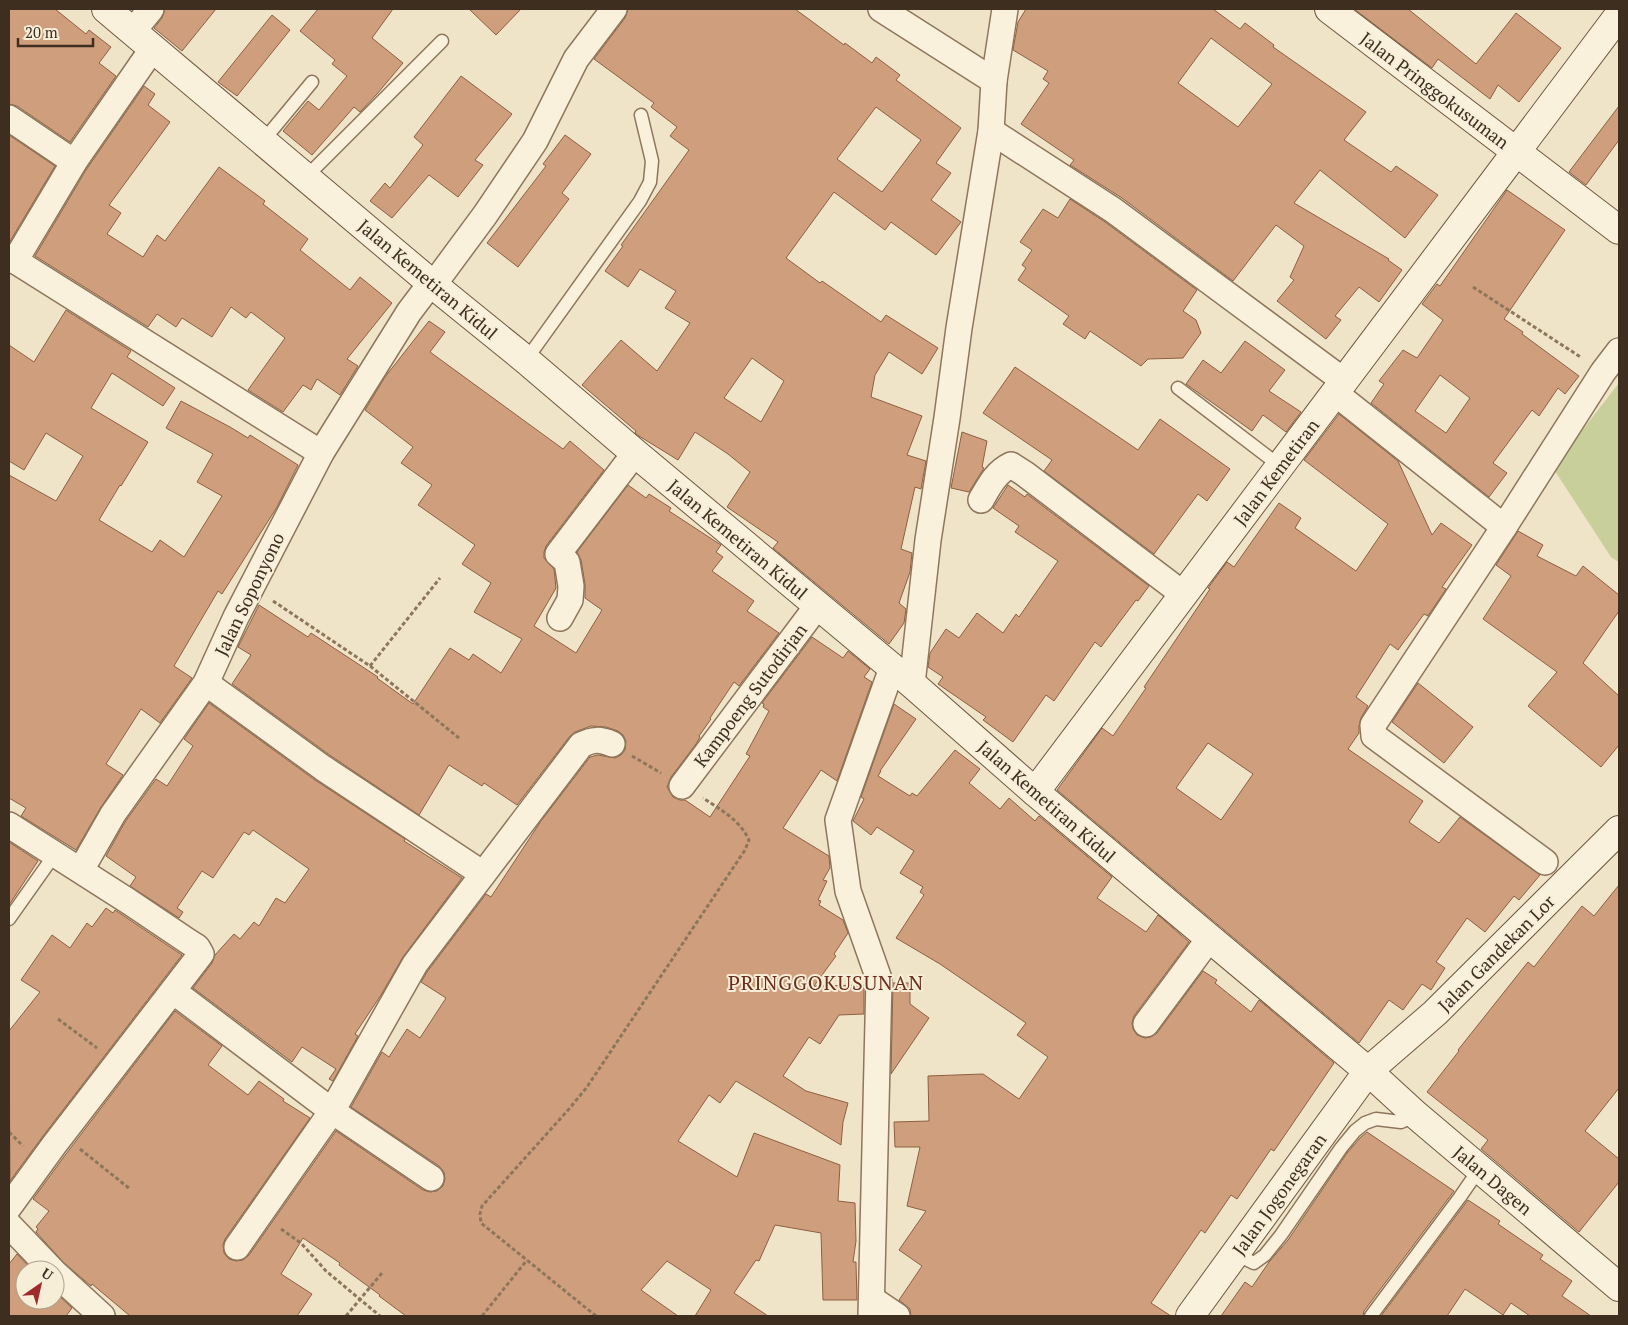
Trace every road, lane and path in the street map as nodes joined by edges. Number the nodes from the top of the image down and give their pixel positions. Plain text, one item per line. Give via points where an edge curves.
1 (106, 9) edge
2 (151, 9) edge
3 (614, 9) edge
4 (881, 9) edge
5 (1004, 9) edge
6 (1329, 9) edge
7 (1619, 15) edge
8 (143, 40) junction
9 (442, 41) dead end
10 (994, 81) junction
11 (312, 82) dead end
12 (641, 115) dead end
13 (9, 118) edge
14 (990, 131) junction
15 (263, 141) junction
16 (1516, 152) junction
17 (74, 162) junction
18 (306, 177) junction
19 (1619, 230) edge
20 (12, 259) edge
21 (432, 284) junction
22 (1473, 287) dead end
23 (1619, 351) edge
24 (526, 360) junction
25 (1603, 372) junction
26 (1340, 387) junction
27 (1178, 388) dead end
28 (321, 453) junction
29 (635, 453) junction
30 (1280, 466) junction
31 (981, 500) dead end
32 (1504, 527) junction
33 (440, 578) dead end
34 (252, 587) junction
35 (1183, 594) junction
36 (818, 605) junction
37 (560, 618) dead end
38 (370, 666) junction
39 (902, 676) junction
40 (206, 682) junction
41 (459, 738) dead end
42 (612, 744) joint
43 (682, 786) junction
44 (1034, 792) junction
45 (10, 828) edge
46 (1619, 830) edge
47 (55, 854) junction
48 (1545, 862) dead end
49 (81, 870) junction
50 (483, 874) junction
51 (10, 919) edge
52 (1209, 939) junction
53 (173, 991) junction
54 (58, 1019) dead end
55 (1146, 1024) dead end
56 (118, 1063) junction
57 (1368, 1072) junction
58 (332, 1111) junction
59 (1416, 1115) junction
60 (62, 1134) junction
61 (1331, 1141) junction
62 (1480, 1168) junction
63 (431, 1178) dead end
64 (130, 1189) dead end
65 (9, 1207) edge
66 (260, 1213) junction
67 (9, 1225) edge
68 (237, 1247) dead end
69 (42, 1260) edge
70 (527, 1260) junction
71 (382, 1272) dead end
72 (65, 1282) edge
73 (1619, 1287) edge
74 (360, 1300) junction
75 (871, 1308) edge
76 (102, 1316) edge
77 (346, 1316) edge
78 (380, 1316) edge
79 (482, 1316) edge
80 (596, 1316) edge
81 (897, 1316) edge
82 (1190, 1316) edge
83 (1371, 1316) edge

1 - 8 street, Jalan Kemetiran Kidul
2 - 8 street
3 - 21 street, Jalan Soponyono via 576,59 536,141
4 - 10 street
5 - 10 street
6 - 16 street, Jalan Pringgokusuman
7 - 16 street, Jalan Kemetiran
8 - 15 street, Jalan Kemetiran Kidul
8 - 17 street
9 - 18 lane
10 - 14 street
11 - 15 lane
12 - 24 lane via 652,161 650,182 640,201
13 - 17 street
14 - 26 street via 1113,210
14 - 39 street via 928,540
15 - 18 street, Jalan Kemetiran Kidul
16 - 19 street, Jalan Pringgokusuman
16 - 26 street, Jalan Kemetiran
17 - 20 street
18 - 21 street, Jalan Kemetiran Kidul
20 - 28 street
21 - 24 street, Jalan Kemetiran Kidul
21 - 28 street, Jalan Soponyono via 409,312
22 - 25 path
23 - 25 street
24 - 29 street, Jalan Kemetiran Kidul
25 - 32 street
26 - 30 street, Jalan Kemetiran
26 - 32 street
27 - 30 lane
28 - 34 street, Jalan Soponyono
29 - 36 street, Jalan Kemetiran Kidul
29 - 37 street via 558,554 567,562 571,586 570,600
30 - 35 street, Jalan Kemetiran
31 - 35 street via 994,478 1011,464
32 - 48 street via 1373,725 1374,736
33 - 38 path
34 - 38 path
34 - 40 street, Jalan Soponyono
35 - 44 street, Jalan Kemetiran
36 - 39 street, Jalan Kemetiran Kidul
36 - 43 street, Kampoeng Sutodirjan
38 - 41 path
39 - 44 street, Jalan Kemetiran Kidul
39 - 75 street via 838,820 848,891 879,979
40 - 49 street, Jalan Soponyono via 113,814
40 - 50 street via 323,768
42 - 43 path
42 - 50 street via 600,739 581,745
43 - 70 path via 730,815 744,830 747,845 587,1086 482,1206 481,1223
44 - 52 street, Jalan Kemetiran Kidul
45 - 47 street
46 - 57 street, Jalan Gandekan Lor via 1435,1014
47 - 49 street
47 - 51 lane
49 - 53 street via 197,948 199,957
50 - 58 street via 415,964
52 - 55 street
52 - 57 street, Jalan Kemetiran Kidul
53 - 56 street
53 - 58 street
54 - 56 path
56 - 60 street
57 - 59 street, Jalan Dagen
57 - 61 street, Jalan Jogonegaran
58 - 63 street
58 - 66 street
59 - 61 lane via 1401,1122 1376,1119 1365,1122
59 - 62 street, Jalan Dagen
60 - 64 path
60 - 65 street
61 - 82 street, Jalan Jogonegaran via 1236,1254
62 - 73 street, Jalan Dagen
62 - 83 lane
66 - 68 street
66 - 74 path via 301,1243 326,1271
67 - 69 street
70 - 79 path
70 - 80 path
71 - 74 path
72 - 76 street
74 - 77 path
74 - 78 path
75 - 81 street

